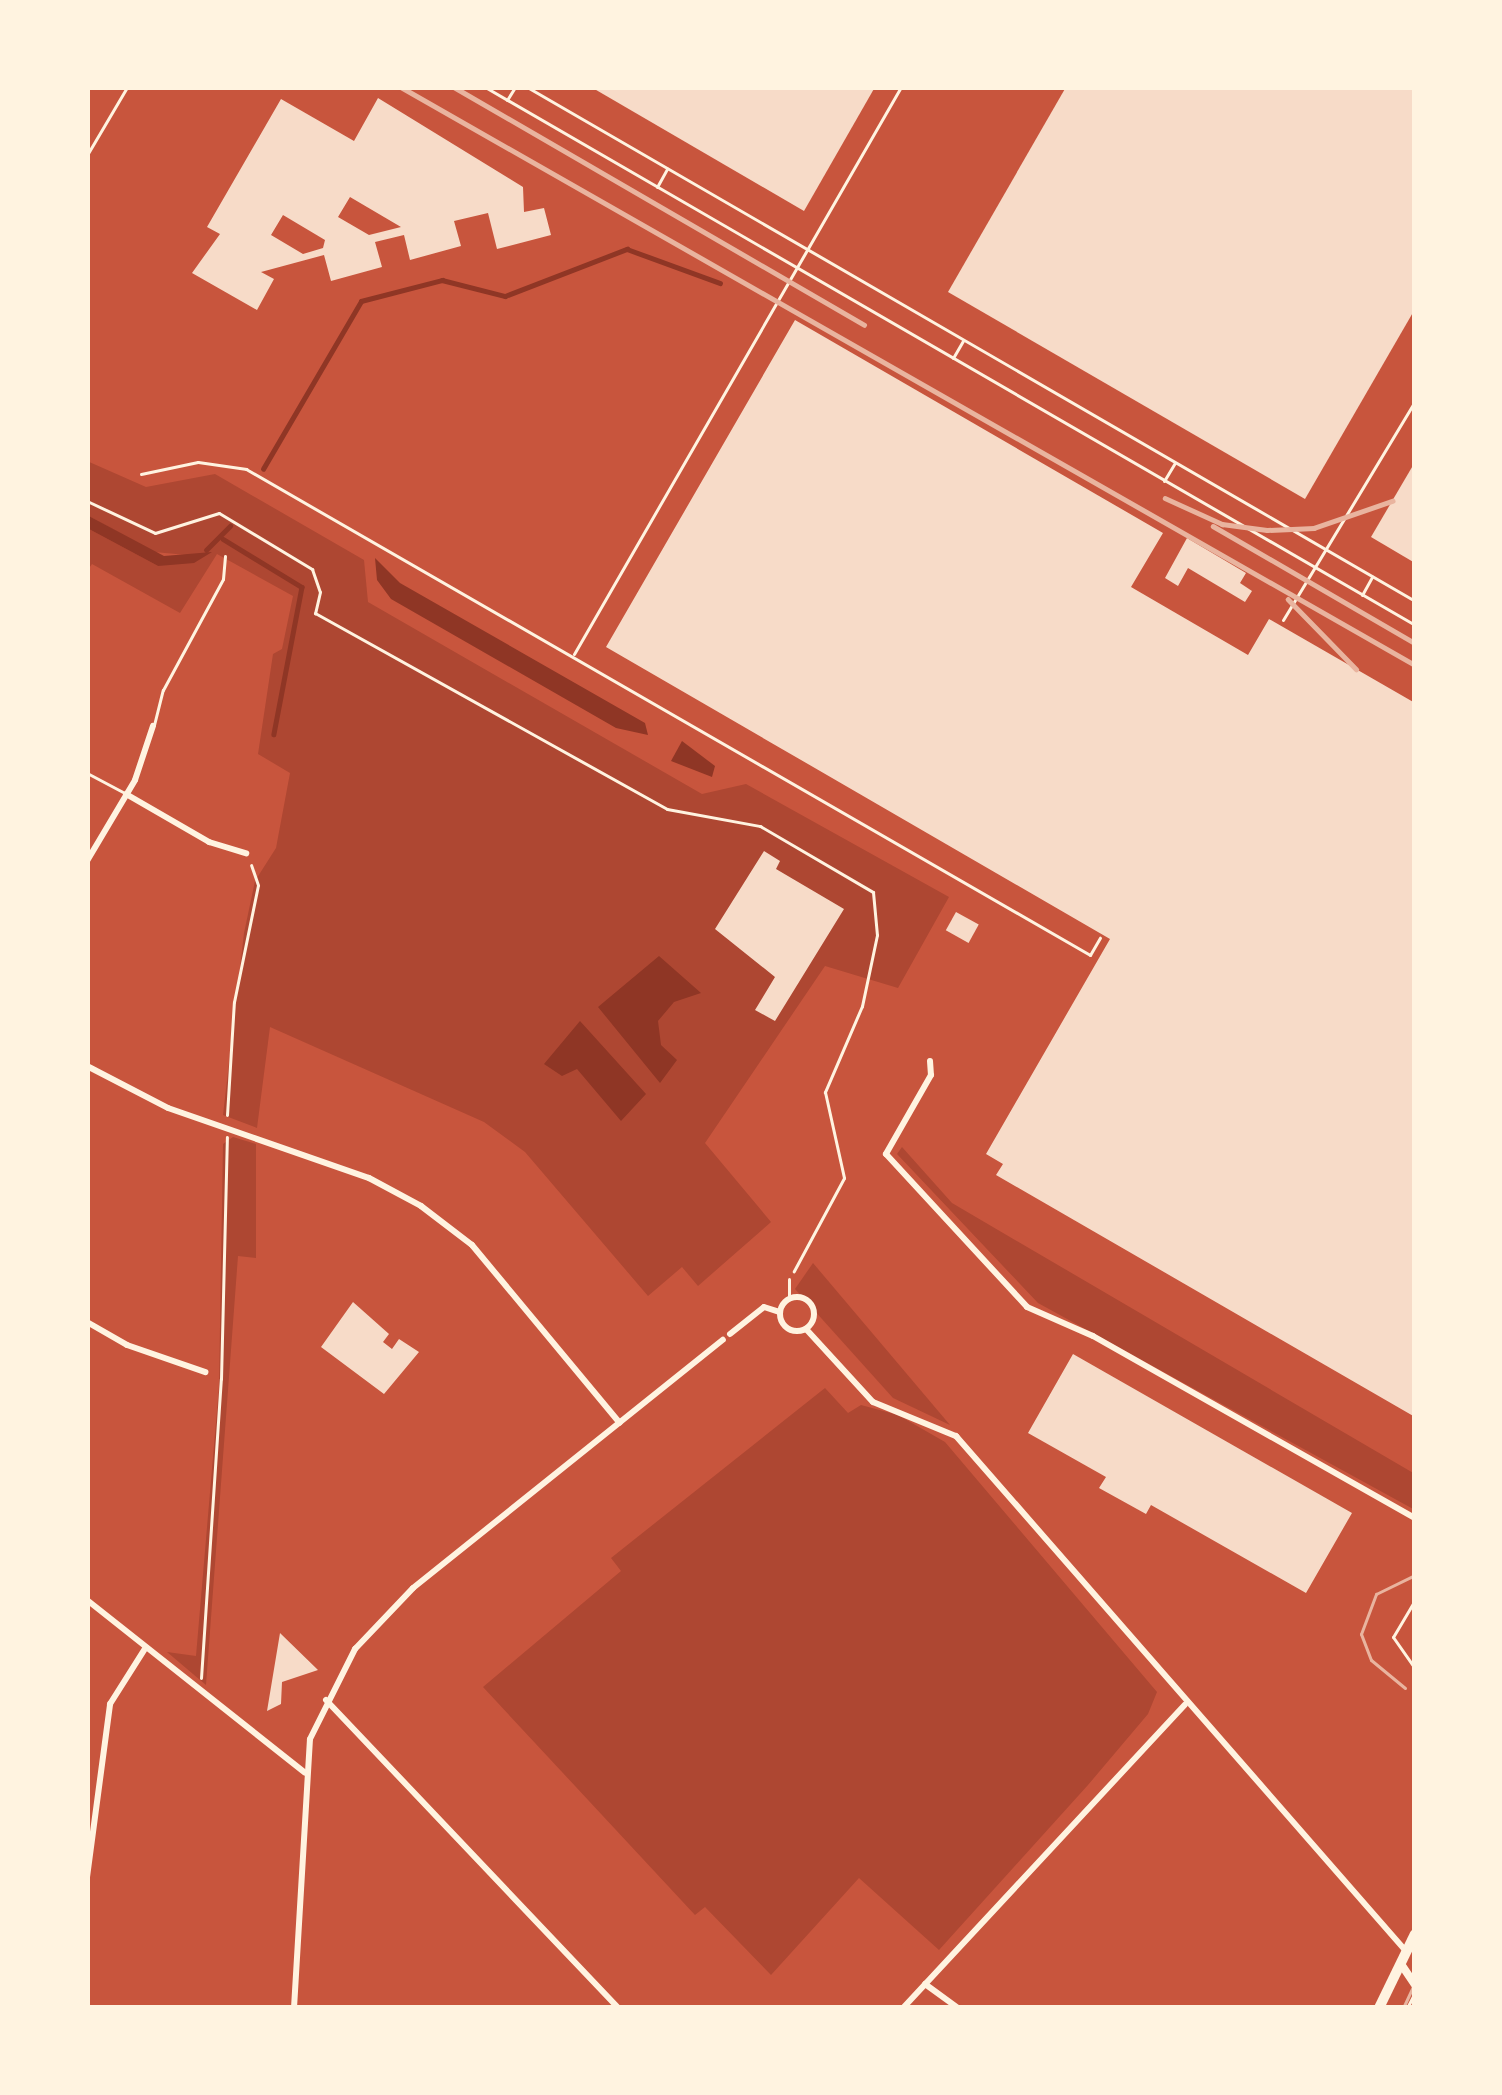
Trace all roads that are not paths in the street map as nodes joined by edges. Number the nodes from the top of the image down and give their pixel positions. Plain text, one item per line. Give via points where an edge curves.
1 (127, 87) edge
2 (485, 87) edge
3 (514, 87) edge
4 (527, 87) edge
5 (902, 87) edge
6 (507, 100) junction
7 (87, 155) edge
8 (668, 168) junction
9 (656, 187) junction
10 (808, 249) junction
11 (797, 268) junction
12 (964, 339) junction
13 (953, 359) junction
14 (1415, 401) edge
15 (1175, 462) junction
16 (141, 474) dead end
17 (1165, 481) junction
18 (1328, 550) junction
19 (225, 556) dead end
20 (1317, 569) junction
21 (1372, 576) junction
22 (1362, 595) junction
23 (1415, 601) edge
24 (1283, 620) dead end
25 (1415, 626) edge
26 (573, 655) junction
27 (153, 726) joint
28 (87, 773) edge
29 (126, 794) junction
30 (246, 854) road end
31 (87, 861) edge
32 (1100, 938) dead end
33 (930, 1061) dead end
34 (87, 1066) edge
35 (789, 1280) road end
36 (789, 1298) junction
37 (779, 1312) junction
38 (87, 1322) edge
39 (806, 1329) junction
40 (730, 1334) dead end
41 (723, 1340) dead end
42 (205, 1372) dead end
43 (620, 1423) junction
44 (1415, 1518) edge
45 (87, 1600) edge
46 (1415, 1600) edge
47 (146, 1647) junction
48 (1415, 1668) edge
49 (326, 1700) junction
50 (1185, 1706) junction
51 (305, 1773) junction
52 (87, 1877) edge
53 (1415, 1934) edge
54 (1392, 1941) junction
55 (1411, 1955) edge
56 (1401, 1964) junction
57 (925, 1984) junction
58 (1415, 1988) edge
59 (294, 2008) edge
60 (618, 2008) edge
61 (903, 2008) edge
62 (958, 2008) edge
63 (1379, 2008) edge
64 (1407, 2008) edge

1 - 7 lane
2 - 6 lane
3 - 6 lane
4 - 8 lane
5 - 10 lane
6 - 9 lane
8 - 9 lane
8 - 10 lane
9 - 11 lane
10 - 11 lane
10 - 12 lane
11 - 13 lane
11 - 26 lane
12 - 13 lane
12 - 15 lane
13 - 17 lane
14 - 18 lane
15 - 17 lane
15 - 18 lane
16 - 26 lane via 198,462 246,469
17 - 20 lane
18 - 20 lane
18 - 21 lane
19 - 27 lane via 223,578 163,690
20 - 22 lane
20 - 24 lane
21 - 22 lane
21 - 23 lane
22 - 25 lane
26 - 32 lane via 1090,955
27 - 29 street
28 - 29 lane
29 - 30 street
29 - 31 street
33 - 44 street via 931,1075 886,1154 1027,1307 1093,1336
34 - 43 street via 226,1129 369,1178 421,1207 472,1245
35 - 36 lane
36 - 37 street
36 - 39 street via 813,1308
37 - 39 street via 787,1329
37 - 40 street via 764,1307
38 - 42 street via 127,1346
39 - 50 street via 873,1402 956,1436
41 - 43 street
43 - 49 street via 382,1616
45 - 47 street
46 - 48 lane via 1393,1637
47 - 51 street
47 - 52 street via 110,1704
49 - 51 street
49 - 60 street
50 - 54 street
50 - 57 street
51 - 59 street
53 - 55 main road
54 - 55 street
54 - 56 street
55 - 56 main road
56 - 58 street
56 - 63 main road
57 - 61 street
57 - 62 street
58 - 64 lane

